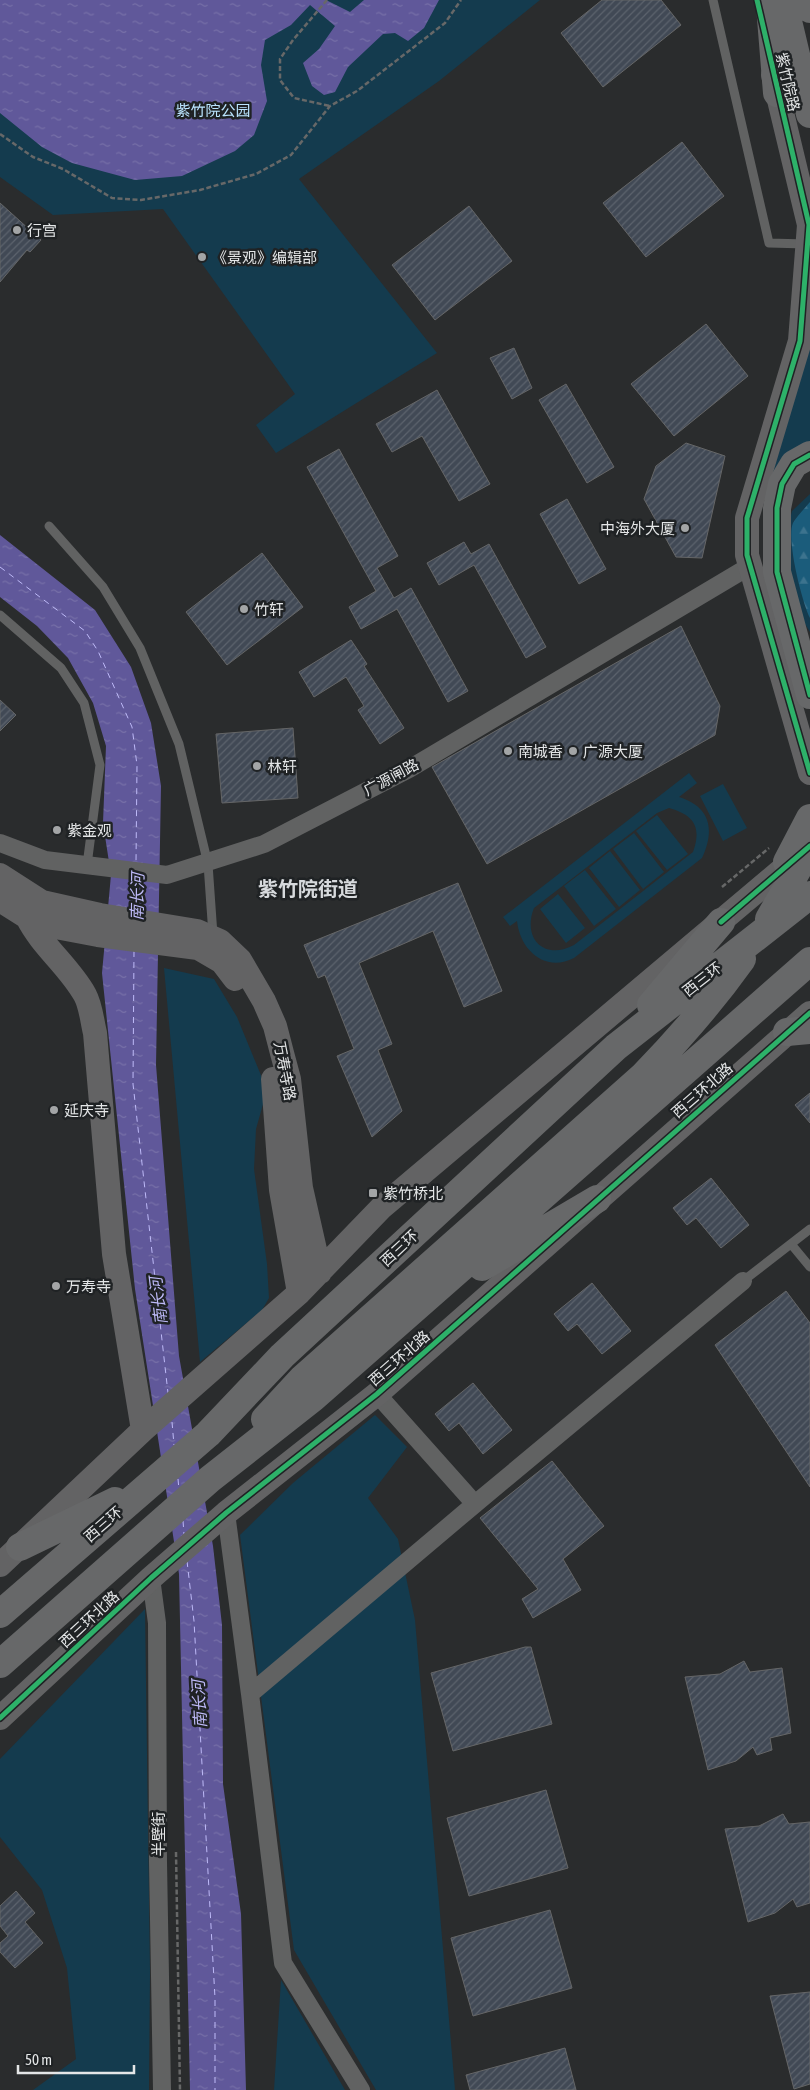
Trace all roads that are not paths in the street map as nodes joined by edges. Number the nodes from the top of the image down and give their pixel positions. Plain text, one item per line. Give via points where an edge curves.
1 (713, 0) edge
2 (757, 0) edge
3 (770, 0) edge
4 (783, 0) edge
5 (808, 0) edge
6 (810, 9) edge
7 (777, 92) junction
8 (810, 114) edge
9 (809, 232) edge
10 (810, 455) edge
11 (49, 526) dead end
12 (750, 566) junction
13 (0, 615) edge
14 (810, 695) edge
15 (810, 773) edge
16 (810, 818) edge
17 (0, 843) edge
18 (810, 847) edge
19 (208, 864) junction
20 (88, 865) junction
21 (0, 875) edge
22 (810, 895) edge
23 (0, 900) edge
24 (27, 918) junction
25 (721, 922) junction
26 (99, 925) junction
27 (167, 935) junction
28 (213, 938) junction
29 (810, 961) edge
30 (810, 1013) edge
31 (799, 1031) edge
32 (616, 1047) junction
33 (639, 1072) junction
34 (597, 1199) junction
35 (810, 1229) edge
36 (791, 1244) junction
37 (810, 1268) edge
38 (320, 1272) junction
39 (743, 1281) joint
40 (300, 1293) junction
41 (425, 1301) junction
42 (377, 1394) junction
43 (144, 1430) junction
44 (208, 1434) junction
45 (210, 1479) junction
46 (150, 1483) junction
47 (475, 1504) junction
48 (226, 1513) junction
49 (20, 1547) junction
50 (0, 1565) edge
51 (157, 1573) junction
52 (0, 1614) edge
53 (0, 1664) edge
54 (250, 1694) junction
55 (0, 1718) edge
56 (162, 2090) edge
57 (361, 2090) edge

1 - 9 lane via 769,242
2 - 7 street, 紫竹院路
3 - 7 highway
4 - 8 highway, 紫竹院路
5 - 6 highway
7 - 9 street, 紫竹院路
9 - 12 street, 紫竹院路 via 800,341 747,518
10 - 14 highway via 794,464 782,484 777,508 776,572
11 - 19 lane via 103,587 140,648 179,744
12 - 15 street, 紫竹院路
12 - 19 street, 广源闸路 via 409,769 264,844
13 - 20 lane via 61,668 84,703 100,765
16 - 33 highway via 781,874 736,947
17 - 20 street, 广源闸路 via 45,860
18 - 25 street
18 - 33 highway via 776,909 719,991 683,1035
19 - 20 street, 广源闸路 via 167,875
19 - 28 lane
21 - 26 street via 42,902
22 - 32 highway, 西三环
23 - 24 street
24 - 26 street
24 - 43 street via 36,935 86,997 91,1015 114,1254
25 - 32 highway
25 - 38 street via 382,1207
26 - 27 street
27 - 28 street, 万寿寺路 via 197,931
27 - 40 street, 万寿寺路 via 222,962 240,985 254,1012 273,1072 281,1190
28 - 38 street, 万寿寺路 via 220,940 244,966 275,1026 289,1079 301,1188
29 - 41 highway
30 - 31 street, 西三环北路
31 - 34 street, 西三环北路
32 - 44 highway, 西三环 via 282,1356
33 - 44 highway via 292,1367
33 - 45 highway via 302,1379
34 - 41 highway
34 - 42 street, 西三环北路
35 - 36 lane
36 - 37 lane
36 - 39 lane
38 - 40 street
39 - 47 street
40 - 43 street
41 - 45 highway via 313,1398
42 - 47 street
42 - 48 street, 西三环北路
43 - 49 street
44 - 46 highway, 西三环
45 - 53 highway
46 - 49 highway
46 - 52 highway, 西三环
47 - 54 street
48 - 51 street, 西三环北路
48 - 54 street
49 - 50 street
51 - 55 street, 西三环北路
51 - 56 street, 半壁街
54 - 57 street via 283,1963

